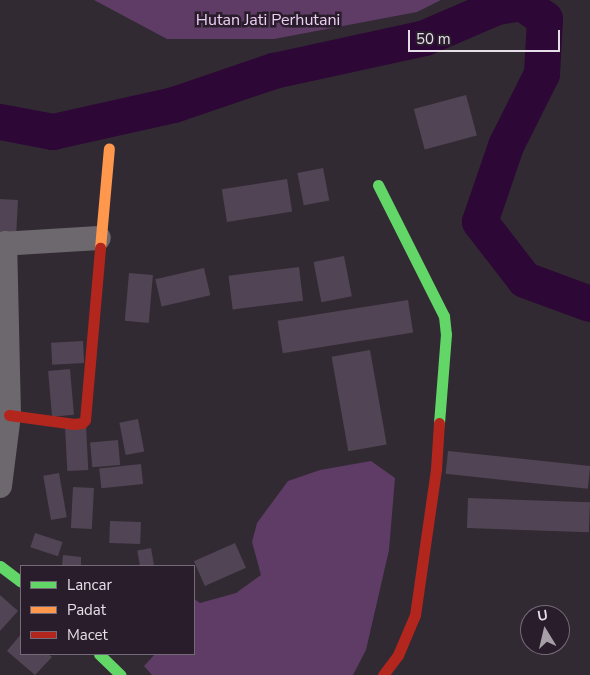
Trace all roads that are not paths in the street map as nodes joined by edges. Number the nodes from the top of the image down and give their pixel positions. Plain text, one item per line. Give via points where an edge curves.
1 (108, 148) dead end
2 (378, 185) dead end
3 (100, 238) junction
4 (3, 244) edge
5 (9, 415) junction
6 (0, 486) edge
7 (0, 566) edge
8 (20, 581) edge
9 (99, 655) edge
10 (121, 675) edge
11 (383, 675) edge

1 - 3 street
2 - 11 street via 444,316 446,334 436,469 416,615 398,654
3 - 4 street
3 - 5 street via 85,420 74,424
4 - 5 street
5 - 6 street
7 - 8 street
9 - 10 street

